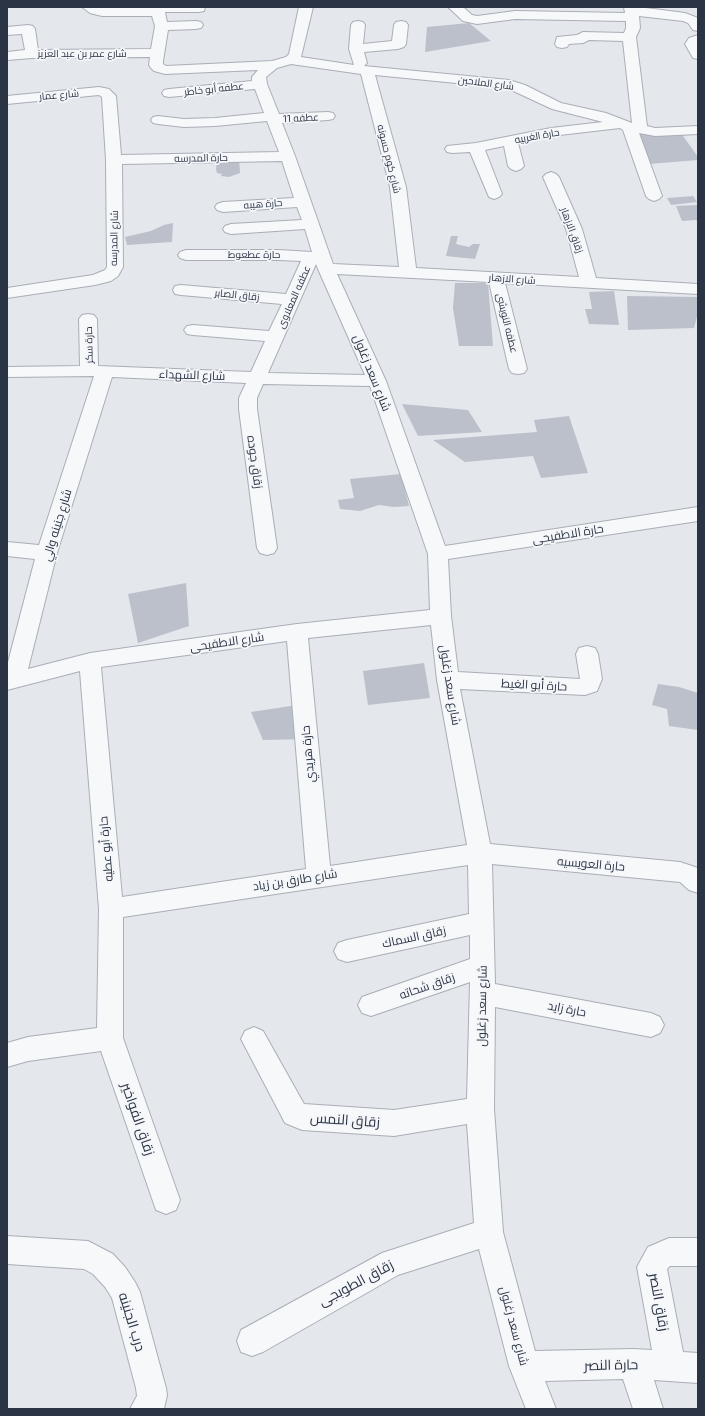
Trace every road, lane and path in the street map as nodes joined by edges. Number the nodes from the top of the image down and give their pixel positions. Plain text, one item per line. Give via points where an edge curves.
1 (89, 7) edge
2 (306, 7) edge
3 (455, 7) edge
4 (199, 8) edge
5 (159, 10) junction
6 (632, 10) edge
7 (523, 11) edge
8 (196, 25) dead end
9 (401, 25) dead end
10 (162, 26) junction
11 (358, 26) dead end
12 (698, 27) edge
13 (7, 31) edge
14 (629, 37) junction
15 (698, 39) edge
16 (562, 44) dead end
17 (356, 49) junction
18 (157, 53) junction
19 (32, 54) junction
20 (698, 55) edge
21 (7, 56) edge
22 (281, 62) junction
23 (364, 70) junction
24 (260, 84) junction
25 (169, 93) dead end
26 (109, 96) joint
27 (7, 100) edge
28 (328, 116) dead end
29 (274, 118) junction
30 (158, 120) dead end
31 (630, 127) junction
32 (698, 130) edge
33 (510, 141) junction
34 (476, 147) junction
35 (452, 150) dead end
36 (288, 156) junction
37 (114, 160) junction
38 (516, 166) dead end
39 (551, 177) dead end
40 (494, 194) dead end
41 (654, 196) dead end
42 (303, 202) junction
43 (223, 207) dead end
44 (310, 224) junction
45 (231, 229) dead end
46 (186, 256) dead end
47 (320, 261) junction
48 (408, 272) junction
49 (496, 278) junction
50 (589, 283) junction
51 (698, 289) edge
52 (181, 290) dead end
53 (7, 292) edge
54 (292, 300) junction
55 (88, 319) dead end
56 (193, 330) dead end
57 (276, 337) junction
58 (518, 368) dead end
59 (97, 371) junction
60 (7, 372) edge
61 (258, 378) junction
62 (377, 381) junction
63 (698, 514) edge
64 (267, 548) dead end
65 (7, 549) edge
66 (47, 553) junction
67 (438, 554) junction
68 (441, 616) junction
69 (297, 632) junction
70 (587, 654) dead end
71 (90, 661) junction
72 (448, 680) junction
73 (10, 681) edge
74 (480, 853) junction
75 (319, 876) junction
76 (697, 880) edge
77 (111, 909) junction
78 (481, 922) junction
79 (347, 952) dead end
80 (483, 966) junction
81 (482, 993) junction
82 (371, 1005) dead end
83 (651, 1025) dead end
84 (110, 1038) junction
85 (254, 1038) dead end
86 (7, 1055) edge
87 (480, 1109) junction
88 (166, 1200) dead end
89 (489, 1232) junction
90 (7, 1250) edge
91 (698, 1252) edge
92 (252, 1341) dead end
93 (633, 1364) junction
94 (524, 1366) junction
95 (684, 1367) edge
96 (146, 1409) edge
97 (541, 1409) edge
98 (648, 1409) edge

1 - 5 street via 102,12
2 - 22 street via 296,55
3 - 7 street via 468,18 477,20
4 - 5 street
5 - 10 street
6 - 7 street via 575,15
6 - 12 street via 686,17 693,20
6 - 14 street via 633,28
8 - 10 street
9 - 17 street via 398,45
10 - 18 street
11 - 17 street
13 - 19 street via 28,29
14 - 16 street via 583,36 583,39 562,40
14 - 31 street
15 - 20 street via 692,44
17 - 23 street, شارع كوم حسونه
18 - 19 street, شارع عمر بن عبد العزيز
18 - 22 street via 156,65 165,70
19 - 21 street, شارع عمر بن عبد العزيز
22 - 23 street, شارع الملاحين
22 - 24 street via 264,71 260,77
23 - 31 street, شارع الملاحين via 509,84 552,104 601,116
23 - 48 street, شارع كوم حسونه via 398,187
24 - 25 street, عطفه أبو خاطر
24 - 29 street, شارع سعد زغلول
26 - 27 street, شارع عمار via 99,91
26 - 37 street, شارع المدرسه
28 - 29 street, عطفه 11
29 - 30 street, عطفه 11 via 184,123
29 - 36 street, شارع سعد زغلول
31 - 32 street, شارع الملاحين via 656,132
31 - 33 street, حارة الغربيه via 551,132
31 - 41 street
33 - 34 street, حارة الغربيه
33 - 38 street
34 - 35 street, حارة الغربيه
34 - 40 street
36 - 37 street, حارة المدرسه
36 - 42 street, شارع سعد زغلول
37 - 53 street, شارع المدرسه via 115,267 112,272 105,278 95,280
39 - 50 street, زقاق الازهار via 574,229
42 - 43 street, حارة هيبه
42 - 44 street, شارع سعد زغلول
44 - 45 street
44 - 47 street, شارع سعد زغلول
46 - 47 street, حارة عطعوط via 279,255
47 - 48 street, شارع الازهار
47 - 54 street, عطفه المعلاوى
47 - 62 street, شارع سعد زغلول
48 - 49 street, شارع الازهار
49 - 50 street, شارع الازهار
49 - 58 street, عطفه النويشى
50 - 51 street, شارع الازهار
52 - 54 street, زقاق الصابر
54 - 57 street, عطفه المعلاوى
55 - 59 street, حارة سكر
56 - 57 street, عطفه المعلاوى
57 - 61 street, عطفه المعلاوى
59 - 60 street, شارع الشهداء
59 - 61 street, شارع الشهداء
59 - 66 street, شارع جنينه والي
61 - 62 street, شارع الشهداء
61 - 64 street, زقاق جوده via 248,398 248,409
62 - 67 street, شارع سعد زغلول
63 - 67 street, حارة الاطفيحى
65 - 66 street
66 - 73 street, شارع جنينه والي
67 - 68 street, شارع سعد زغلول
68 - 69 street, شارع الاطفيحى
68 - 72 street, شارع سعد زغلول
69 - 71 street, شارع الاطفيحى
69 - 75 street, حارة هريدي
70 - 72 street, حارة أبو الغيط via 591,679 585,687
71 - 73 street, شارع الاطفيحى
71 - 77 street, حارة أبو عطيه
72 - 74 street, شارع سعد زغلول
74 - 75 street, شارع طارق بن زياد
74 - 76 street, حارة العويسيه via 680,872
74 - 78 street, شارع سعد زغلول
75 - 77 street, شارع طارق بن زياد
77 - 84 street, حارة أبو عطيه
78 - 79 street, زقاق السماك
78 - 80 street, شارع سعد زغلول
80 - 81 street, شارع سعد زغلول
80 - 82 street, زقاق شحاته
81 - 83 street, حارة زايد
81 - 87 street, شارع سعد زغلول
84 - 86 street via 28,1048
84 - 88 street, زقاق الفواخير
85 - 87 street, زقاق النمس via 292,1109 302,1117 394,1123
87 - 89 street, شارع سعد زغلول
89 - 92 street, زقاق الطوبجى via 392,1263
89 - 94 street, شارع سعد زغلول
90 - 96 street, درب الجنينه via 88,1255 103,1264 115,1276 124,1292 151,1388 151,1403
91 - 95 street, زقاق النصر via 669,1252 658,1257 652,1267
93 - 94 street, حارة النصر
93 - 95 street, حارة النصر
93 - 98 street
94 - 97 street, شارع سعد زغلول

